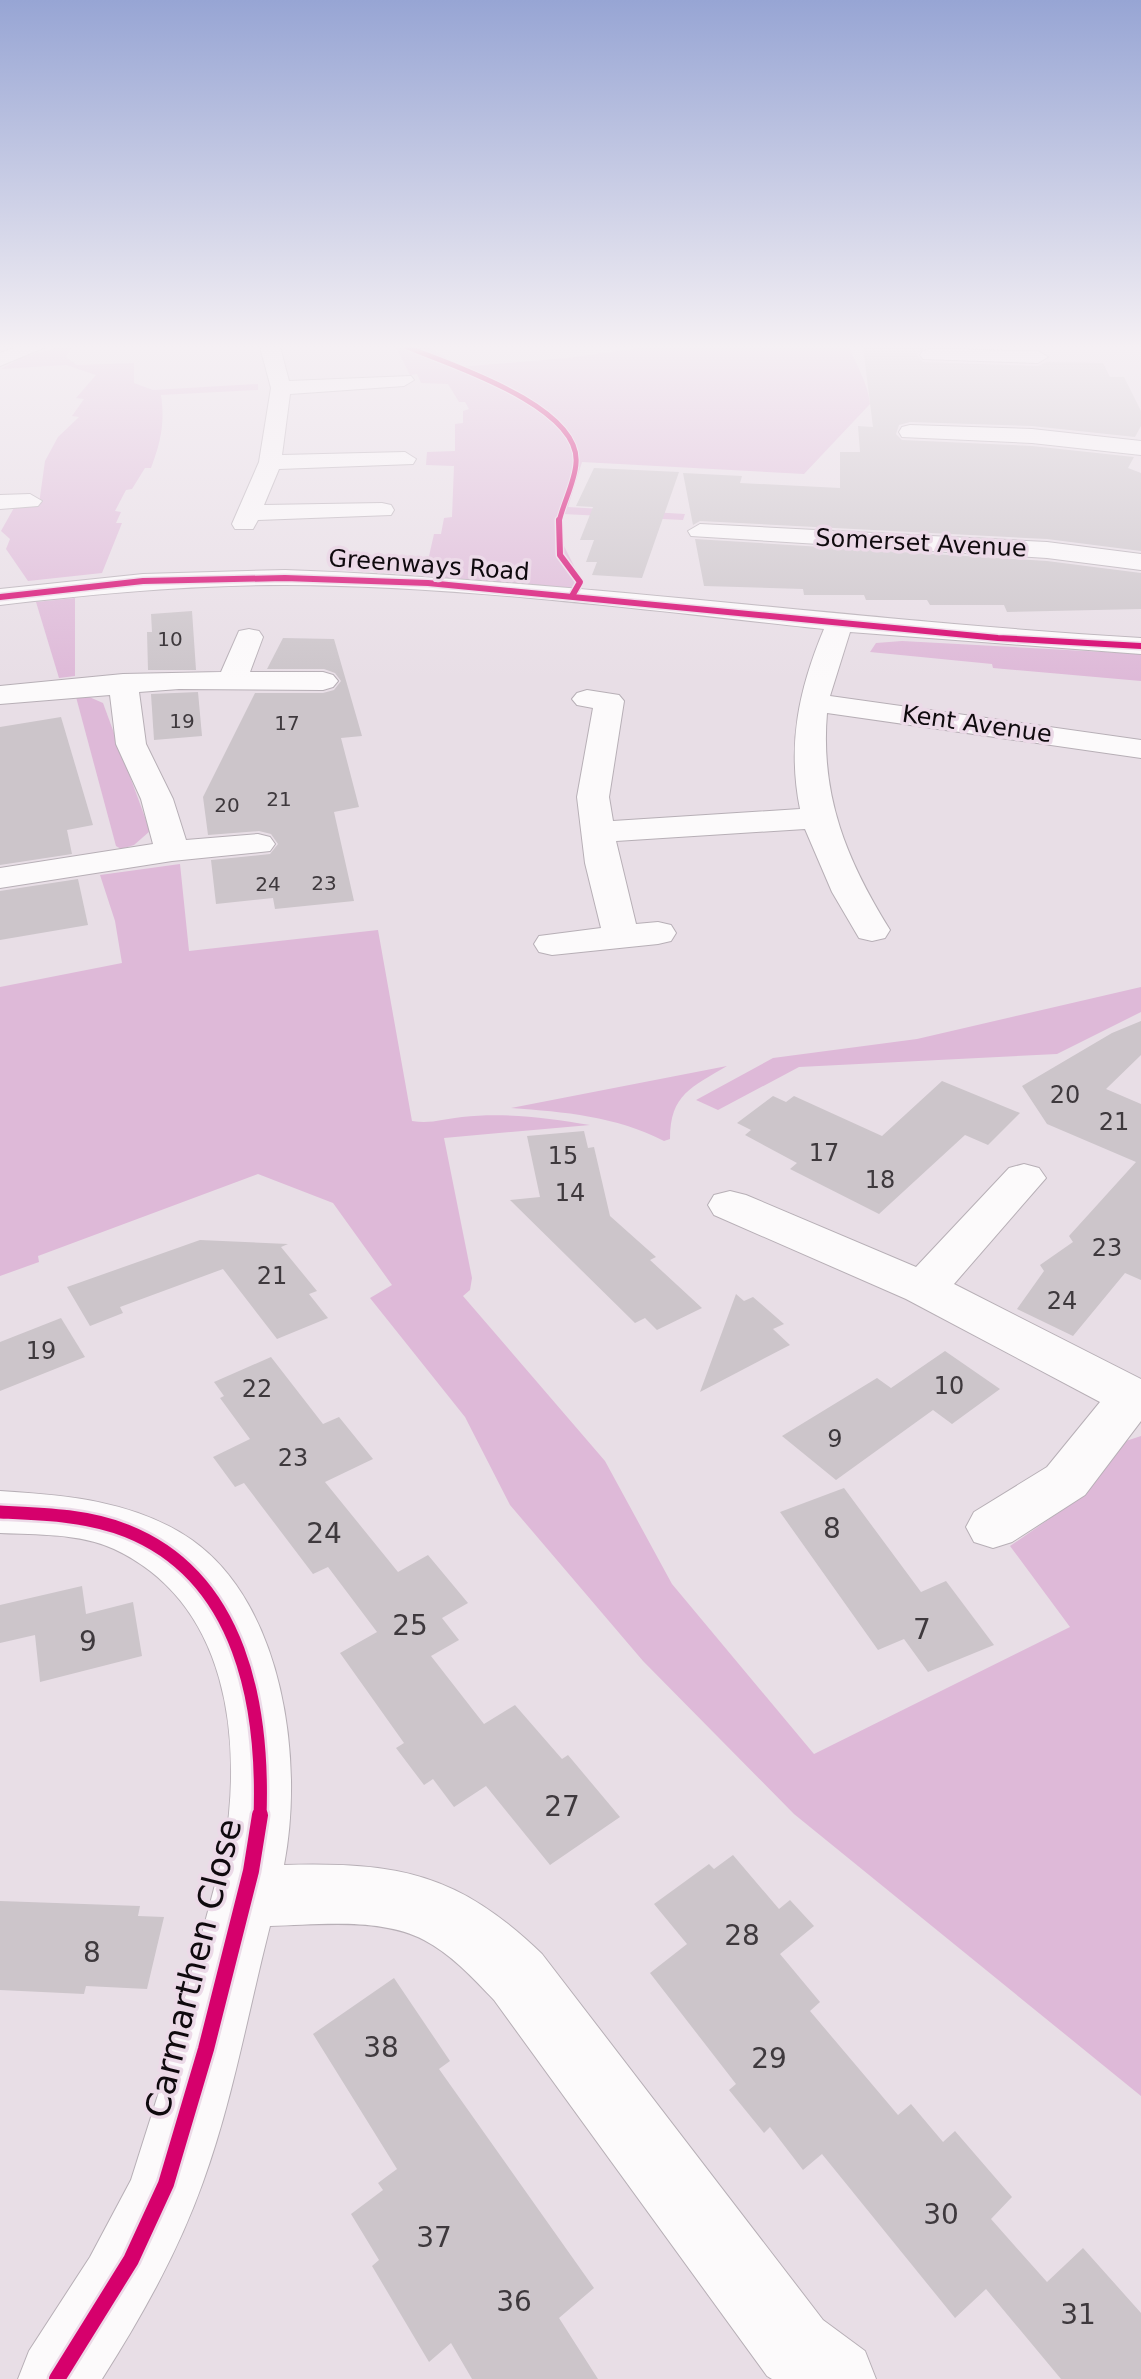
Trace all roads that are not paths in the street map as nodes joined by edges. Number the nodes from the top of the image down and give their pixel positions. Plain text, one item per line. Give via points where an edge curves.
1 (271, 458) edge
2 (405, 459) dead end
3 (270, 462) junction
4 (30, 501) dead end
5 (0, 502) edge
6 (382, 510) dead end
7 (701, 528) dead end
8 (1141, 562) edge
9 (0, 597) edge
10 (839, 625) junction
11 (249, 637) dead end
12 (1141, 646) edge
13 (233, 679) junction
14 (323, 681) dead end
15 (123, 683) junction
16 (0, 695) edge
17 (587, 699) dead end
18 (812, 702) junction
19 (1141, 749) edge
20 (815, 818) junction
21 (600, 832) junction
22 (258, 844) dead end
23 (172, 851) junction
24 (0, 878) edge
25 (872, 930) dead end
26 (658, 933) dead end
27 (621, 937) junction
28 (552, 944) dead end
29 (1024, 1178) dead end
30 (730, 1205) dead end
31 (923, 1288) junction
32 (1136, 1400) edge
33 (0, 1512) edge
34 (993, 1527) dead end
35 (243, 1896) junction
36 (57, 2379) edge
37 (837, 2379) edge

1 - 3 street
2 - 3 street
3 - 6 street via 246,518
4 - 5 street
7 - 8 street, Somerset Avenue via 1047,550
9 - 10 street, Greenways Road via 175,580 365,579
10 - 12 street, Greenways Road
10 - 18 street
11 - 13 street
13 - 14 street
13 - 15 street
15 - 16 street
15 - 23 street via 131,744 157,799
17 - 21 street via 609,701 593,797
18 - 19 street, Kent Avenue
18 - 20 street via 807,758
20 - 21 street
20 - 25 street
21 - 27 street via 602,863
22 - 23 street
23 - 24 street
26 - 27 street
27 - 28 street
29 - 31 street
30 - 31 street
31 - 32 street
32 - 34 street via 1066,1481
33 - 35 street, Carmarthen Close via 39,1511 99,1520 153,1543 193,1571 222,1605 243,1654 256,1713 260,1816
35 - 36 street, Carmarthen Close via 202,2069 165,2185 112,2295
35 - 37 street, Carmarthen Close via 405,1901 448,1918 484,1943 518,1977 795,2348

